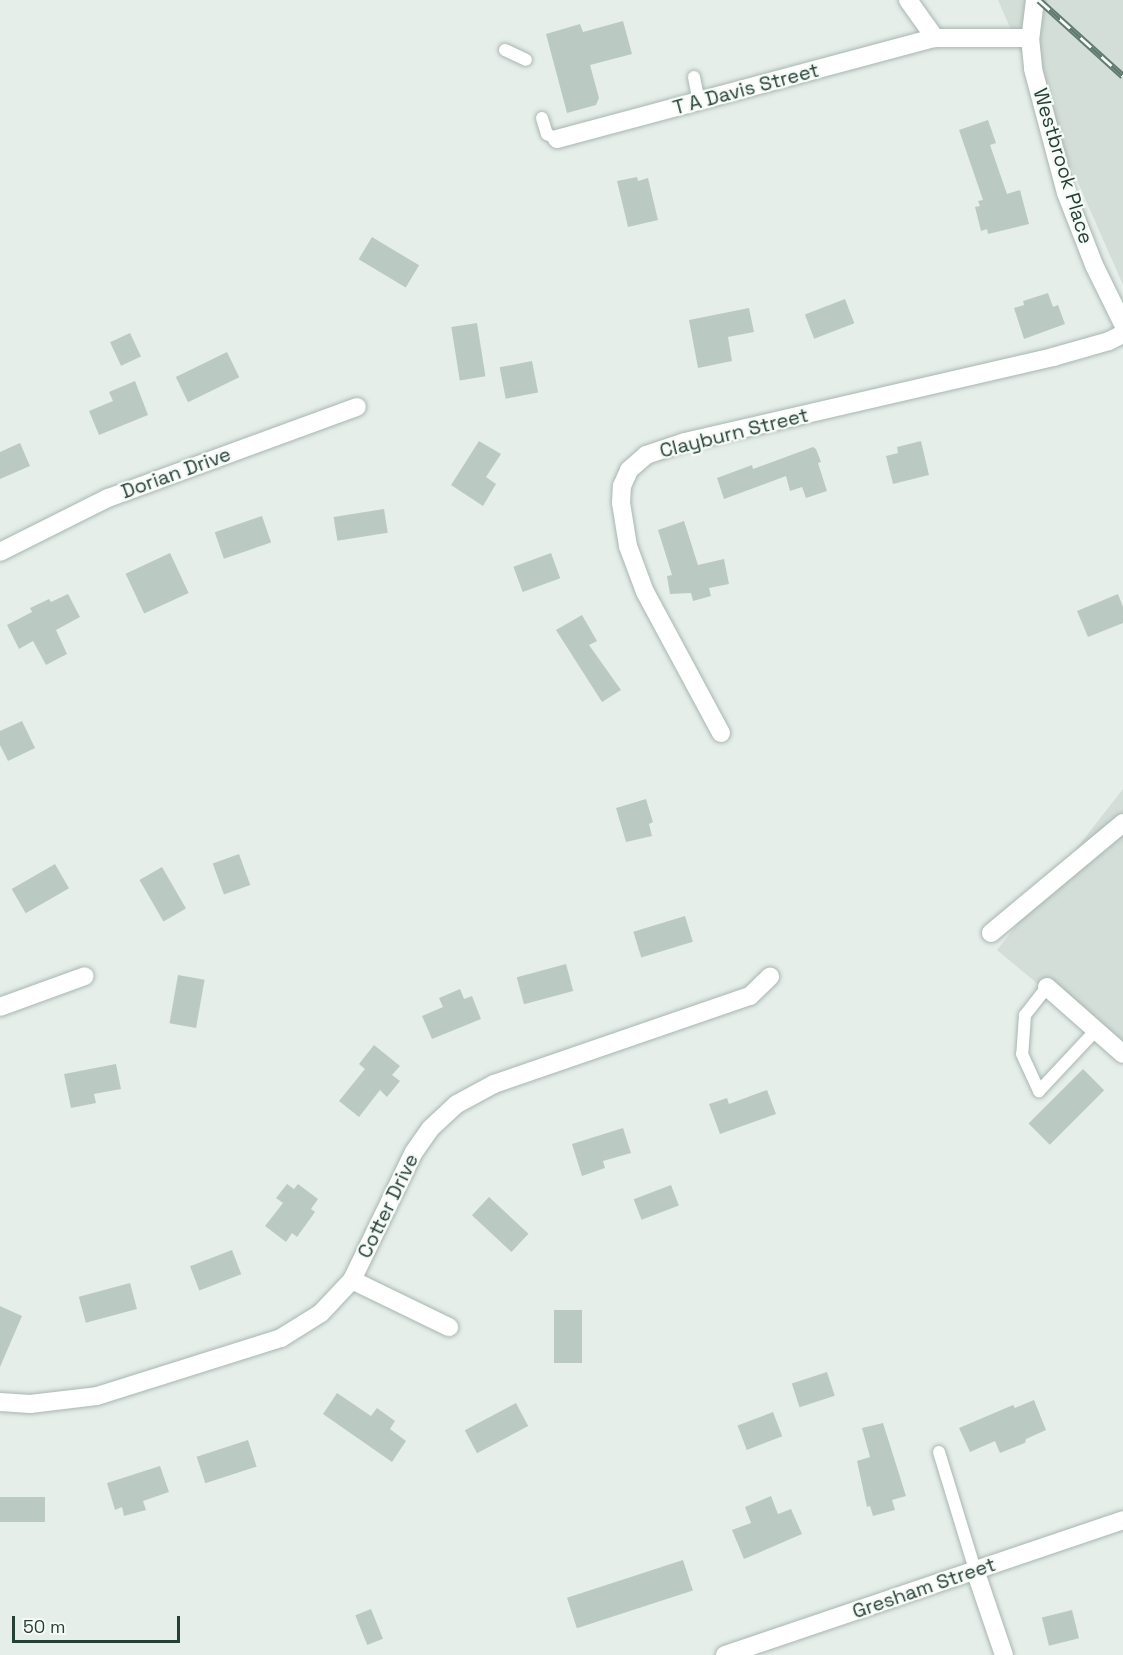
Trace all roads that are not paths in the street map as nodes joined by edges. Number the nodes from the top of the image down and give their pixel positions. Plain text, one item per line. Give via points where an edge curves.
1 (908, 0) edge
2 (1035, 0) edge
3 (935, 38) junction
4 (1030, 38) junction
5 (505, 50) dead end
6 (526, 60) dead end
7 (694, 77) dead end
8 (699, 102) junction
9 (542, 118) dead end
10 (557, 139) joint
11 (1123, 324) edge
12 (1123, 334) edge
13 (357, 407) dead end
14 (0, 552) edge
15 (721, 733) dead end
16 (1123, 823) edge
17 (992, 933) dead end
18 (85, 976) dead end
19 (770, 977) dead end
20 (1047, 987) joint
21 (0, 1007) edge
22 (1096, 1030) junction
23 (1123, 1054) edge
24 (352, 1280) junction
25 (448, 1327) dead end
26 (0, 1402) edge
27 (939, 1452) dead end
28 (1123, 1520) edge
29 (975, 1570) junction
30 (725, 1655) edge
31 (1004, 1655) edge

1 - 3 street
2 - 4 street, Westbrook Place
3 - 4 street, T A Davis Street
3 - 8 street, T A Davis Street
4 - 11 street, Westbrook Place via 1033,69 1066,194
5 - 6 lane
7 - 8 lane
8 - 10 street, T A Davis Street
9 - 10 lane via 547,134
12 - 15 street, Clayburn Street via 1053,357 685,442 646,455 629,470 622,486 621,503 628,546 645,592
13 - 14 street, Dorian Drive via 108,498
16 - 17 street
18 - 21 street
19 - 24 street, Cotter Drive via 750,996 494,1084 457,1104 431,1128 414,1152
20 - 22 street
20 - 22 lane via 1025,1015 1022,1053 1039,1091
22 - 23 street
24 - 25 street
24 - 26 street, Cotter Drive via 321,1313 281,1338 97,1396 30,1404
27 - 29 lane
28 - 29 street, Gresham Street
29 - 30 street, Gresham Street
29 - 31 street

